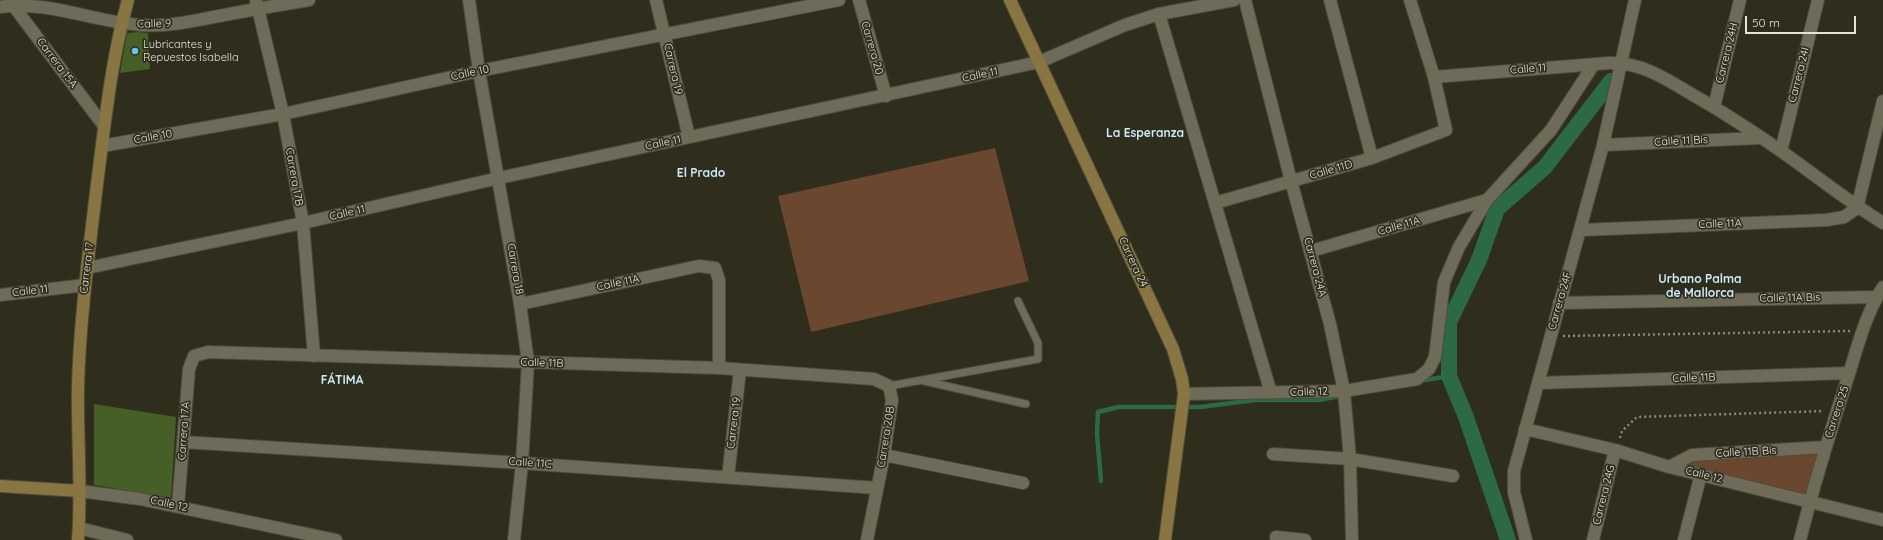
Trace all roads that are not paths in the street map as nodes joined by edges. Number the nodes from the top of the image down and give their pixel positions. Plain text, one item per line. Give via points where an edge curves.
1 (128, 0) edge
2 (309, 0) edge
3 (469, 0) edge
4 (656, 0) edge
5 (839, 0) edge
6 (858, 0) edge
7 (1010, 0) edge
8 (1234, 0) edge
9 (1245, 0) edge
10 (1330, 0) edge
11 (1410, 0) edge
12 (1635, 0) edge
13 (1740, 0) edge
14 (1818, 0) edge
15 (11, 2) edge
16 (257, 4) edge
17 (0, 7) edge
18 (1159, 14) junction
19 (122, 23) junction
20 (664, 33) junction
21 (1039, 62) junction
22 (1622, 62) junction
23 (1594, 64) junction
24 (479, 71) junction
25 (1434, 77) junction
26 (886, 96) junction
27 (1883, 102) edge
28 (1714, 107) junction
29 (283, 114) junction
30 (104, 126) junction
31 (689, 137) junction
32 (1759, 138) junction
33 (1603, 145) junction
34 (102, 146) junction
35 (1781, 151) junction
36 (1372, 158) junction
37 (499, 178) junction
38 (1291, 181) junction
39 (1487, 200) junction
40 (1215, 203) junction
41 (1857, 208) junction
42 (302, 223) junction
43 (1883, 223) edge
44 (1581, 230) junction
45 (1311, 251) junction
46 (87, 268) junction
47 (85, 284) junction
48 (1880, 292) edge
49 (0, 295) edge
50 (1018, 301) dead end
51 (1559, 303) junction
52 (520, 304) junction
53 (194, 356) joint
54 (314, 356) junction
55 (528, 362) junction
56 (719, 368) junction
57 (740, 370) junction
58 (1849, 373) junction
59 (920, 380) junction
60 (1538, 383) junction
61 (889, 386) junction
62 (1344, 391) junction
63 (1271, 393) junction
64 (1184, 398) junction
65 (1026, 404) dead end
66 (1525, 429) junction
67 (183, 442) junction
68 (1826, 448) junction
69 (1615, 450) junction
70 (1273, 454) dead end
71 (884, 455) junction
72 (1350, 459) junction
73 (522, 463) junction
74 (1669, 466) junction
75 (1700, 474) junction
76 (1453, 476) dead end
77 (728, 477) junction
78 (1023, 483) dead end
79 (0, 486) edge
80 (877, 488) junction
81 (80, 491) junction
82 (1810, 502) junction
83 (178, 506) junction
84 (1883, 520) edge
85 (78, 534) edge
86 (1276, 538) dead end
87 (127, 540) edge
88 (336, 540) edge
89 (514, 540) edge
90 (867, 540) edge
91 (1165, 540) edge
92 (1305, 540) edge
93 (1352, 540) edge
94 (1526, 540) edge
95 (1593, 540) edge
96 (1684, 540) edge
97 (1800, 540) edge

1 - 19 street, Carrera 17
2 - 16 street, Calle 9
3 - 24 street, Carrera 18
4 - 20 street, Carrera 19
5 - 20 street, Calle 10
6 - 26 street, Carrera 20
7 - 21 street, Carrera 24
8 - 18 street, Calle 11
9 - 38 street, Carrera 24A
10 - 36 street
11 - 25 street
12 - 22 street
13 - 28 street, Carrera 24H
14 - 35 street, Carrera 24I
15 - 17 street, Calle 9
15 - 19 street, Calle 9 via 51,6
15 - 30 street, Carrera 15A
16 - 19 street, Calle 9 via 167,26
16 - 29 street, Carrera 17B
18 - 21 street, Calle 11 via 1125,24
18 - 40 street
19 - 30 street, Carrera 17
20 - 24 street, Calle 10
20 - 31 street, Carrera 19
21 - 26 street, Calle 11
21 - 64 street, Carrera 24 via 1173,349 1182,379
22 - 23 street, Calle 11
22 - 28 street via 1653,72
22 - 33 street, Carrera 24F
23 - 25 street, Calle 11
23 - 39 street via 1551,130
24 - 29 street, Calle 10
24 - 37 street, Carrera 18
25 - 36 street, Calle 11D via 1446,130
26 - 31 street, Calle 11
27 - 41 street
28 - 32 street
29 - 34 street, Calle 10
29 - 42 street, Carrera 17B
30 - 34 street, Carrera 17
31 - 37 street, Calle 11
32 - 33 street, Calle 11 Bis
32 - 35 street
33 - 44 street, Carrera 24F
34 - 46 street, Carrera 17
35 - 41 street
36 - 38 street, Calle 11D
37 - 42 street, Calle 11
37 - 52 street, Carrera 18
38 - 40 street, Calle 11D
38 - 45 street, Carrera 24A
39 - 45 street, Calle 11A
39 - 62 street, Calle 12 via 1459,247 1444,282 1435,358 1429,369 1417,379
40 - 63 street
41 - 43 street
41 - 44 street, Calle 11A via 1844,217 1827,220
42 - 46 street, Calle 11
42 - 54 street, Carrera 17B
44 - 51 street, Carrera 24F
45 - 62 street, Carrera 24A
46 - 47 street, Carrera 17
47 - 49 street, Calle 11
47 - 81 street, Carrera 17 via 80,324 78,387
48 - 51 street, Calle 11A Bis
48 - 58 street, Carrera 25 via 1863,330
50 - 59 lane via 1038,343 1038,359
51 - 60 street, Carrera 24F
52 - 55 street, Carrera 18
52 - 56 street, Calle 11A via 699,266 715,268 719,280
53 - 54 street, Calle 11B via 208,352
53 - 67 street, Carrera 17A via 189,369
54 - 55 street, Calle 11B
55 - 56 street, Calle 11B
55 - 73 street, Carrera 18
56 - 57 street, Calle 11B
57 - 61 street, Calle 11B via 874,379
57 - 77 street, Carrera 19
58 - 60 street, Calle 11B
58 - 68 street, Carrera 25
59 - 61 lane
59 - 65 lane
60 - 66 street, Carrera 24F
61 - 71 street, Carrera 20B via 892,400
62 - 63 street, Calle 12
62 - 72 street, Carrera 24A
63 - 64 street, Calle 12
64 - 91 street, Carrera 24
66 - 69 street, Calle 12
66 - 94 street, Carrera 24F via 1514,471 1514,492
67 - 73 street, Calle 11C
67 - 83 street, Carrera 17A
68 - 74 street, Calle 11B Bis via 1692,456
68 - 82 street, Carrera 25
69 - 74 street, Calle 12
69 - 95 street, Carrera 24G
70 - 72 street
71 - 78 street
71 - 80 street, Carrera 20B
72 - 76 street
72 - 93 street, Carrera 24A
73 - 77 street, Calle 11C
73 - 89 street, Carrera 18
74 - 75 street, Calle 12
75 - 82 street, Calle 12
75 - 96 street
77 - 80 street, Calle 11C
79 - 81 street, Calle 12
80 - 90 street, Carrera 20B
81 - 83 street, Calle 12
81 - 85 street, Carrera 17
82 - 84 street, Calle 12
82 - 97 street, Carrera 25
83 - 88 street, Calle 12
85 - 87 street
86 - 92 street

